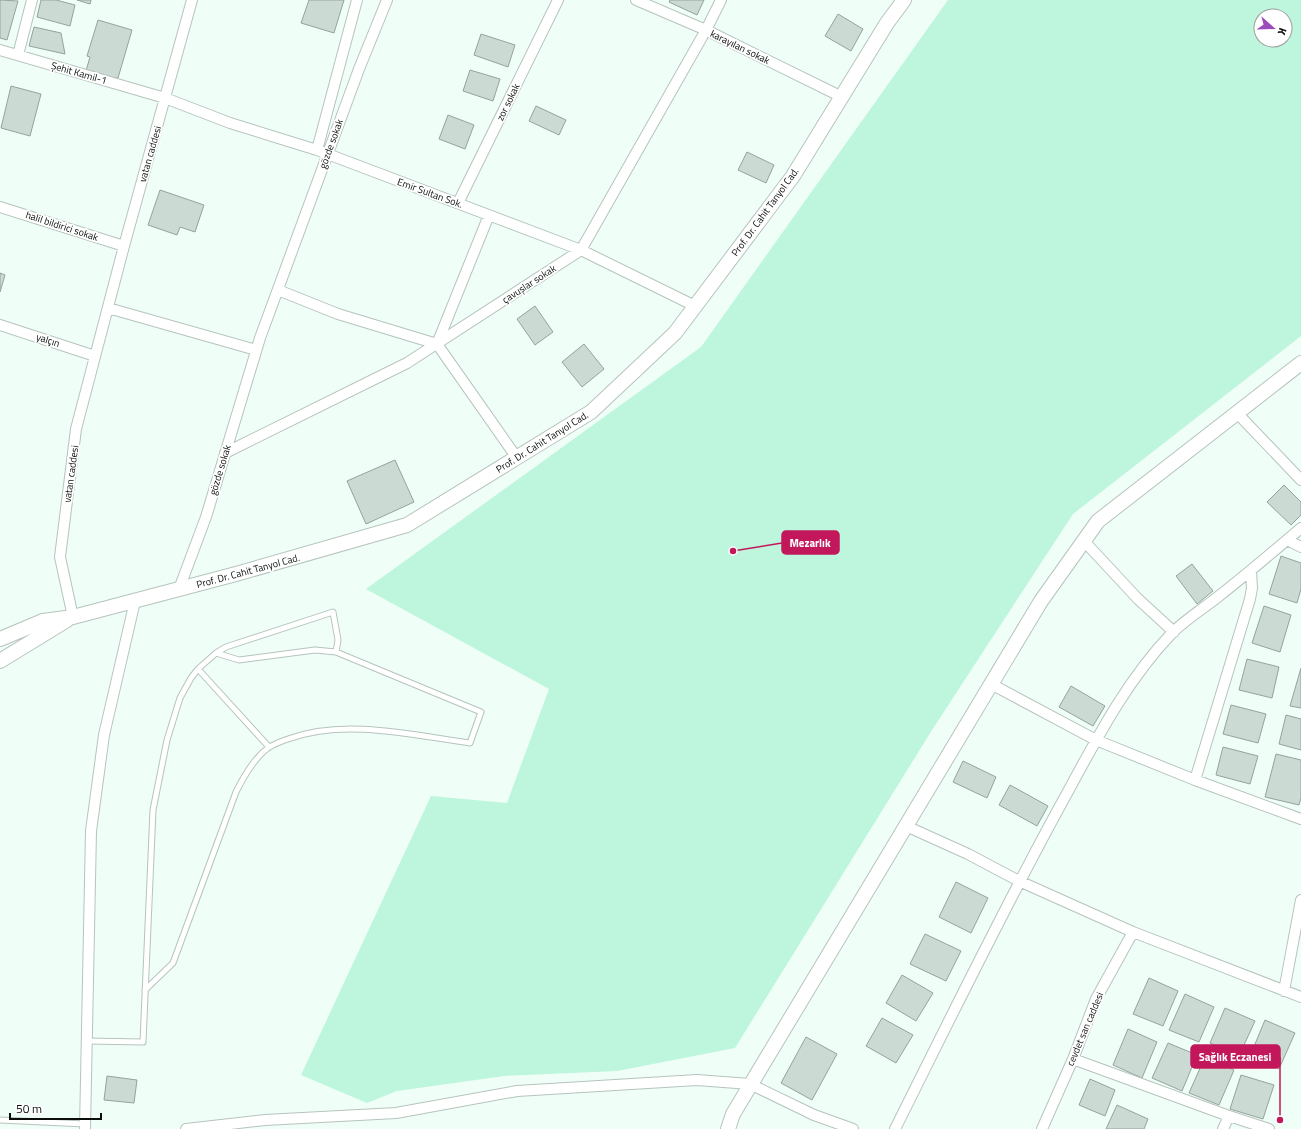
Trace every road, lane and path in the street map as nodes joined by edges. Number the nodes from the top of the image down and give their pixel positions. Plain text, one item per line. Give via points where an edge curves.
1 (32, 0) edge
2 (192, 0) edge
3 (356, 0) edge
4 (387, 0) edge
5 (558, 0) edge
6 (636, 0) edge
7 (721, 0) edge
8 (904, 0) edge
9 (706, 30) junction
10 (0, 50) edge
11 (18, 55) junction
12 (162, 97) junction
13 (842, 97) junction
14 (317, 150) junction
15 (327, 155) junction
16 (458, 203) junction
17 (0, 207) edge
18 (489, 215) junction
19 (124, 246) junction
20 (581, 250) junction
21 (278, 290) junction
22 (695, 306) junction
23 (108, 308) junction
24 (0, 325) edge
25 (437, 344) junction
26 (256, 350) junction
27 (95, 356) junction
28 (1301, 363) edge
29 (1237, 413) junction
30 (225, 453) junction
31 (517, 458) junction
32 (1301, 480) edge
33 (1301, 528) edge
34 (1287, 540) junction
35 (1084, 541) junction
36 (1301, 547) edge
37 (1250, 571) junction
38 (179, 589) junction
39 (135, 601) junction
40 (73, 617) junction
41 (1174, 632) junction
42 (0, 639) edge
43 (336, 652) junction
44 (216, 653) junction
45 (0, 661) edge
46 (198, 670) junction
47 (991, 684) junction
48 (1096, 740) junction
49 (269, 747) junction
50 (1195, 780) junction
51 (1301, 819) edge
52 (906, 826) junction
53 (1019, 880) junction
54 (1301, 900) edge
55 (1133, 932) junction
56 (145, 990) junction
57 (1284, 991) junction
58 (1301, 997) edge
59 (87, 1040) junction
60 (1073, 1059) junction
61 (750, 1084) junction
62 (1229, 1116) junction
63 (0, 1120) edge
64 (85, 1126) edge
65 (186, 1129) edge
66 (728, 1129) edge
67 (853, 1129) edge
68 (895, 1129) edge
69 (1042, 1129) edge
70 (1222, 1129) edge
71 (1269, 1129) edge

1 - 11 street
2 - 12 street, vatan caddesi
3 - 14 street, gözde sokak
4 - 15 street, gözde sokak
5 - 16 street, zor sokak
6 - 9 street, karayılan sokak
7 - 9 street, çavuşlar sokak
8 - 13 street, Prof. Dr. Cahit Tanyol Cad.
9 - 13 street, karayılan sokak
9 - 20 street, çavuşlar sokak
10 - 11 street, Şehit Kamil-1
11 - 12 street, Şehit Kamil-1
12 - 14 street, Emir Sultan Sok. via 230,123
12 - 19 street, vatan caddesi
13 - 22 street, Prof. Dr. Cahit Tanyol Cad. via 793,176
14 - 15 street, Emir Sultan Sok.
15 - 16 street, Emir Sultan Sok.
15 - 21 street, gözde sokak
16 - 18 street, Emir Sultan Sok.
17 - 19 street, halil bildirici sokak
18 - 20 street, Emir Sultan Sok.
18 - 25 street
19 - 23 street, vatan caddesi
20 - 22 street, Emir Sultan Sok.
20 - 25 street, çavuşlar sokak
21 - 25 street via 338,314
21 - 26 street, gözde sokak
22 - 31 street, Prof. Dr. Cahit Tanyol Cad. via 675,333 590,412
23 - 26 street
23 - 27 street, vatan caddesi
24 - 27 street, yalçın
25 - 30 street, çavuşlar sokak via 407,363
25 - 31 street
26 - 30 street, gözde sokak
27 - 40 street, vatan caddesi via 76,429 60,557
28 - 29 street
29 - 32 street
29 - 35 street via 1098,521
30 - 38 street, gözde sokak via 206,517
31 - 38 street, Prof. Dr. Cahit Tanyol Cad. via 407,525
33 - 34 street
34 - 36 street
34 - 37 street
35 - 41 street via 1138,599
35 - 47 street via 1041,601
37 - 41 street
37 - 50 street via 1250,598
38 - 39 street, Prof. Dr. Cahit Tanyol Cad.
39 - 40 street, Prof. Dr. Cahit Tanyol Cad.
39 - 59 street via 104,735 91,831
40 - 42 street via 43,621
40 - 45 street
41 - 48 street via 1126,691
43 - 44 lane via 315,650 239,660
43 - 44 lane via 338,640 333,612 226,647
43 - 49 lane via 481,712 470,743 377,730 332,730 305,734
44 - 46 lane
46 - 49 lane
46 - 56 lane via 180,698 167,740 153,810
47 - 48 street
47 - 52 street
48 - 50 street
48 - 53 street
49 - 56 lane via 247,771 236,792 173,963
50 - 51 street
52 - 53 street
52 - 61 street
53 - 55 street
53 - 68 street
54 - 57 street
55 - 57 street
55 - 60 street, cevdet san caddesi via 1096,999
56 - 59 lane via 143,1042
57 - 58 street
59 - 64 street
60 - 62 street
60 - 69 street, cevdet san caddesi
61 - 65 street via 697,1080 517,1091 396,1113 265,1120
61 - 66 street via 733,1114
61 - 67 street via 814,1115
62 - 70 street
62 - 71 street
63 - 64 lane

